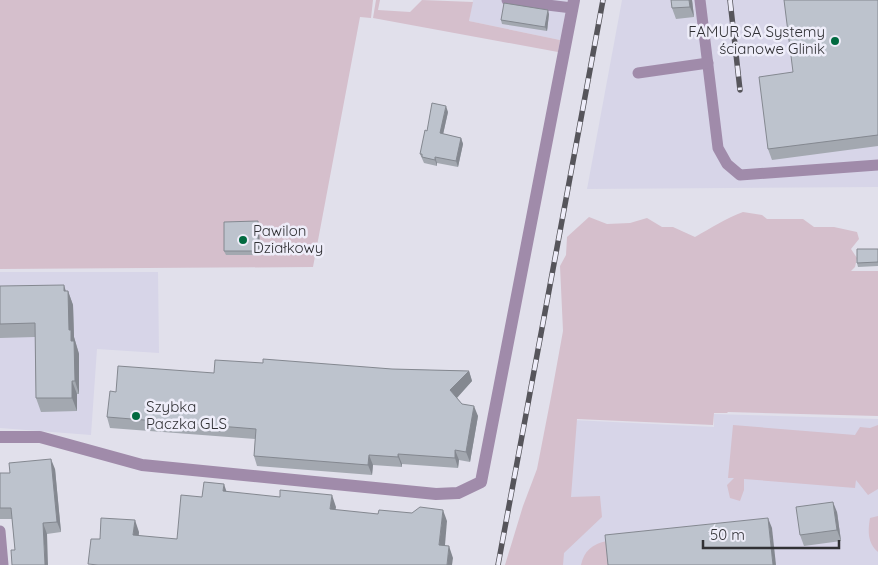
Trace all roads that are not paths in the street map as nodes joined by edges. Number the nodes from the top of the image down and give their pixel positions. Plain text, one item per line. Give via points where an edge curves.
1 (506, 0) edge
2 (700, 0) edge
3 (573, 4) edge
4 (708, 63) junction
5 (638, 73) dead end
6 (878, 165) edge
7 (0, 437) edge
8 (0, 531) edge
9 (1, 548) edge
10 (3, 565) edge

1 - 3 lane
2 - 4 lane
3 - 7 street via 482,482 458,492 426,493 142,465 40,437
4 - 5 lane
4 - 6 lane via 718,148 727,164 740,175
8 - 9 lane
9 - 10 lane

